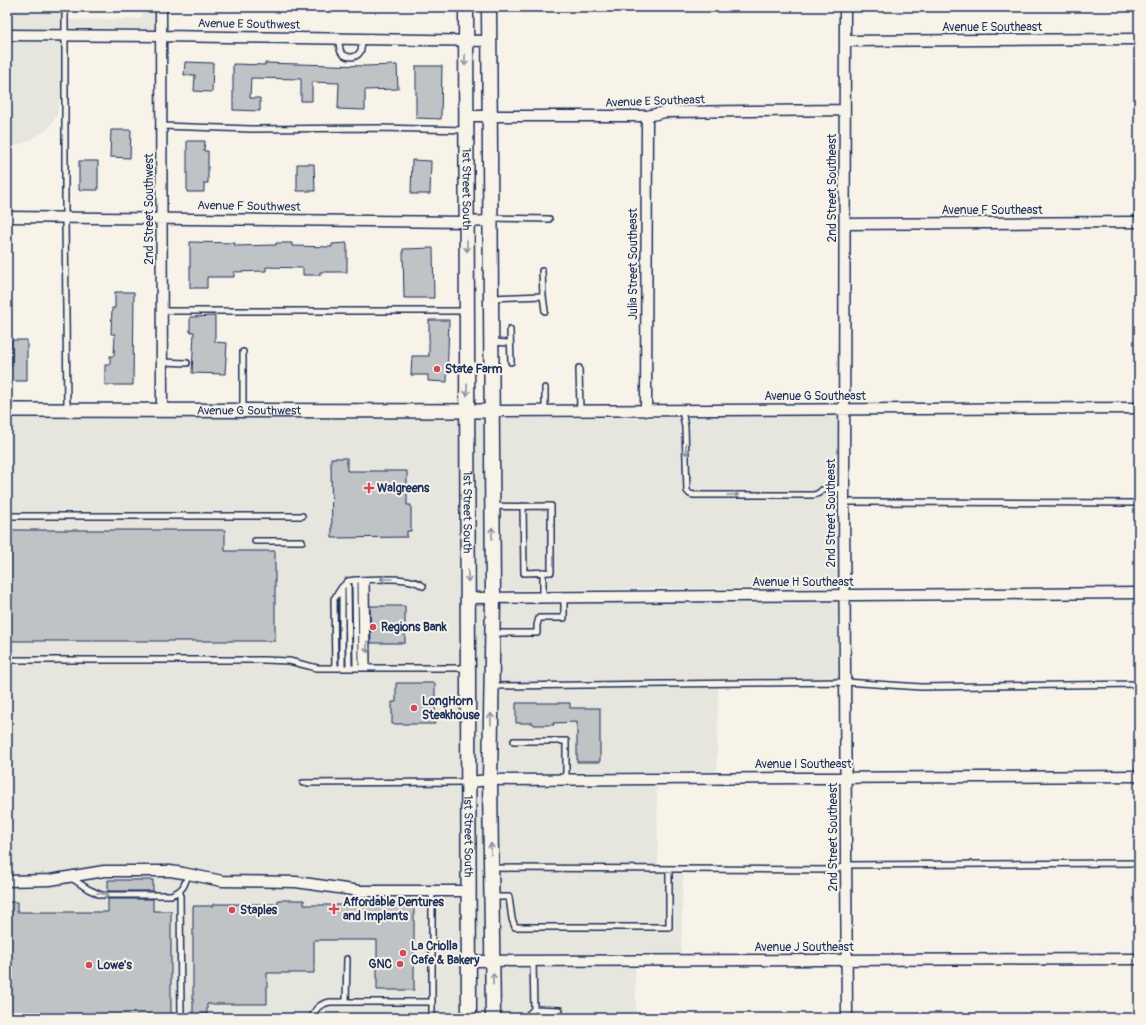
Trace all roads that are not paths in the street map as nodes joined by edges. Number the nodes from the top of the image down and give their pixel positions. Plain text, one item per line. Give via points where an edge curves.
1 (65, 7) edge
2 (161, 7) edge
3 (466, 7) edge
4 (490, 7) edge
5 (845, 7) edge
6 (7, 35) edge
7 (65, 35) junction
8 (161, 36) junction
9 (339, 39) junction
10 (362, 39) junction
11 (1139, 39) edge
12 (465, 41) junction
13 (490, 41) junction
14 (845, 41) junction
15 (845, 110) junction
16 (465, 116) junction
17 (490, 116) junction
18 (647, 116) junction
19 (161, 126) junction
20 (466, 130) junction
21 (7, 217) edge
22 (65, 218) junction
23 (162, 218) junction
24 (549, 219) dead end
25 (490, 220) junction
26 (466, 222) junction
27 (1139, 222) edge
28 (845, 224) junction
29 (542, 271) dead end
30 (543, 296) junction
31 (491, 298) junction
32 (162, 311) junction
33 (467, 311) junction
34 (545, 311) dead end
35 (510, 330) dead end
36 (491, 342) junction
37 (510, 342) junction
38 (243, 352) dead end
39 (162, 362) junction
40 (187, 362) dead end
41 (511, 362) dead end
42 (579, 368) dead end
43 (545, 388) dead end
44 (1139, 408) edge
45 (844, 409) junction
46 (7, 410) edge
47 (67, 410) junction
48 (162, 410) junction
49 (682, 410) junction
50 (243, 411) junction
51 (466, 411) junction
52 (491, 411) junction
53 (545, 411) junction
54 (580, 411) junction
55 (646, 411) junction
56 (844, 488) junction
57 (844, 502) junction
58 (1139, 502) edge
59 (492, 506) junction
60 (523, 506) junction
61 (7, 516) edge
62 (302, 516) dead end
63 (255, 541) dead end
64 (302, 541) dead end
65 (543, 572) junction
66 (355, 580) junction
67 (364, 580) junction
68 (348, 581) junction
69 (423, 586) dead end
70 (342, 587) junction
71 (1139, 593) edge
72 (845, 594) junction
73 (543, 596) junction
74 (564, 596) junction
75 (493, 597) junction
76 (468, 598) junction
77 (492, 633) junction
78 (7, 660) edge
79 (335, 668) junction
80 (342, 668) junction
81 (349, 668) junction
82 (362, 668) junction
83 (468, 668) junction
84 (845, 682) junction
85 (1139, 684) edge
86 (492, 686) junction
87 (514, 741) dead end
88 (1139, 776) edge
89 (845, 777) junction
90 (566, 779) junction
91 (490, 780) junction
92 (468, 782) junction
93 (303, 783) dead end
94 (1139, 863) edge
95 (846, 865) junction
96 (492, 868) junction
97 (669, 869) junction
98 (188, 874) junction
99 (69, 877) junction
100 (7, 881) edge
101 (180, 891) junction
102 (432, 891) junction
103 (469, 891) junction
104 (492, 897) junction
105 (347, 959) dead end
106 (1139, 959) edge
107 (846, 960) junction
108 (469, 961) junction
109 (493, 961) junction
110 (533, 961) junction
111 (346, 1002) junction
112 (432, 1002) junction
113 (534, 1009) junction
114 (560, 1010) dead end
115 (181, 1018) edge
116 (312, 1018) edge
117 (432, 1018) edge
118 (470, 1018) edge
119 (493, 1018) edge
120 (525, 1018) edge
121 (847, 1018) edge

1 - 7 lane
2 - 8 street, 2nd Street Southwest
3 - 12 main road, 1st Street South
4 - 13 main road, 1st Street South
5 - 14 street, 2nd Street Southeast
6 - 7 street, Avenue E Southwest
7 - 8 street, Avenue E Southwest
7 - 22 lane
8 - 9 street, Avenue E Southwest
8 - 19 street, 2nd Street Southwest
9 - 10 street, Avenue E Southwest
9 - 10 lane via 341,51 350,57 361,52
10 - 12 street, Avenue E Southwest
11 - 14 street, Avenue E Southeast
12 - 13 street, Avenue E Southwest
12 -> 16 main road, 1st Street South
13 - 17 main road, 1st Street South
14 - 15 street, 2nd Street Southeast
15 - 18 street, Avenue E Southeast via 666,112
15 - 28 street, 2nd Street Southeast
16 - 17 street, Avenue E Southeast
16 - 20 main road, 1st Street South
17 - 18 street, Avenue E Southeast
17 - 25 main road, 1st Street South
18 - 55 street, Julia Street Southeast
19 - 20 lane
19 - 23 street, 2nd Street Southwest
20 - 26 main road, 1st Street South
21 - 22 street, Avenue F Southwest
22 - 23 street, Avenue F Southwest
22 - 47 lane
23 - 26 street, Avenue F Southwest
23 - 32 street, 2nd Street Southwest
24 - 25 lane
25 - 26 street, Avenue F Southwest
25 - 31 main road, 1st Street South
26 -> 33 main road, 1st Street South
27 - 28 street, Avenue F Southeast
28 - 45 street, 2nd Street Southeast
29 - 30 lane
30 - 31 lane
30 - 34 lane
31 - 36 main road, 1st Street South
32 - 33 lane
32 - 39 street, 2nd Street Southwest
33 -> 51 main road, 1st Street South
35 - 37 lane
36 - 37 lane
36 - 52 main road, 1st Street South
37 - 41 lane
38 - 50 lane
39 - 40 lane
39 - 48 street, 2nd Street Southwest
42 - 54 lane
43 - 53 lane
44 - 45 street, Avenue G Southeast
45 - 49 street, Avenue G Southeast
45 - 56 street, 2nd Street Southeast
46 - 47 street, Avenue G Southwest
47 - 48 street, Avenue G Southwest
48 - 50 street, Avenue G Southwest
49 - 55 street, Avenue G Southeast
49 -> 56 lane via 687,491 694,496 814,495 822,490
50 - 51 street, Avenue G Southwest
51 - 52 street, Avenue G Southwest
51 -> 76 main road, 1st Street South
52 - 53 street, Avenue G Southeast
52 - 59 main road, 1st Street South
53 - 54 street, Avenue G Southeast
54 - 55 street, Avenue G Southeast
56 - 57 street, 2nd Street Southeast
57 - 58 lane
57 - 72 street, 2nd Street Southeast
59 - 60 lane
75 -> 59 main road, 1st Street South
60 - 65 lane via 524,573
60 - 65 lane via 552,506 552,572
61 - 62 lane
63 - 64 lane
65 - 73 lane
66 - 67 lane
66 - 68 lane
66 - 82 lane
69 -> 67 lane via 409,580
67 -> 82 lane
68 - 70 lane
68 - 81 lane
70 - 79 lane via 334,599
70 - 80 lane
71 - 72 street, Avenue H Southeast
72 - 74 street, Avenue H Southeast
72 - 84 street, 2nd Street Southeast
73 - 74 street, Avenue H Southeast
73 - 75 street, Avenue H Southeast
74 - 77 lane via 564,618 539,618 537,633
75 - 76 street, Avenue H Southeast
75 - 77 main road, 1st Street South
76 - 83 main road, 1st Street South
77 - 86 main road, 1st Street South
78 - 79 lane via 265,660 289,661 317,668
79 - 80 lane
80 - 81 lane
81 - 82 lane
82 - 83 lane
83 - 92 main road, 1st Street South
84 - 85 lane via 921,687
84 - 86 lane
84 - 89 street, 2nd Street Southeast
91 -> 86 main road, 1st Street South
87 - 90 lane via 566,741
88 - 89 street, Avenue I Southeast
89 - 90 street, Avenue I Southeast
89 - 95 street, 2nd Street Southeast
90 - 91 street, Avenue I Southeast
91 - 92 street, Avenue I Southeast
96 -> 91 main road, 1st Street South
92 - 93 lane
92 - 103 main road, 1st Street South
94 - 95 lane
95 - 97 lane via 836,870
95 - 107 street, 2nd Street Southeast
96 - 97 lane
96 - 104 main road, 1st Street South
97 - 104 lane via 669,927 515,927 509,897
98 - 99 street via 170,871 104,871
98 - 101 lane
98 - 102 street via 222,881 296,882 360,891
99 - 100 street
99 -> 101 lane via 101,895 171,895
101 - 115 lane
102 - 103 street
102 - 112 lane
103 - 108 main road, 1st Street South
104 - 109 main road, 1st Street South
105 - 111 lane
106 - 107 street, Avenue J Southeast
107 - 110 street, Avenue J Southeast
107 - 121 street, 2nd Street Southeast
108 - 109 street, Avenue J Southeast
108 - 118 main road, 1st Street South
109 - 110 street, Avenue J Southeast
119 -> 109 main road, 1st Street South
110 - 113 lane
111 - 112 lane
111 - 116 lane via 321,1005
112 - 117 lane
113 - 114 lane
113 - 120 lane

